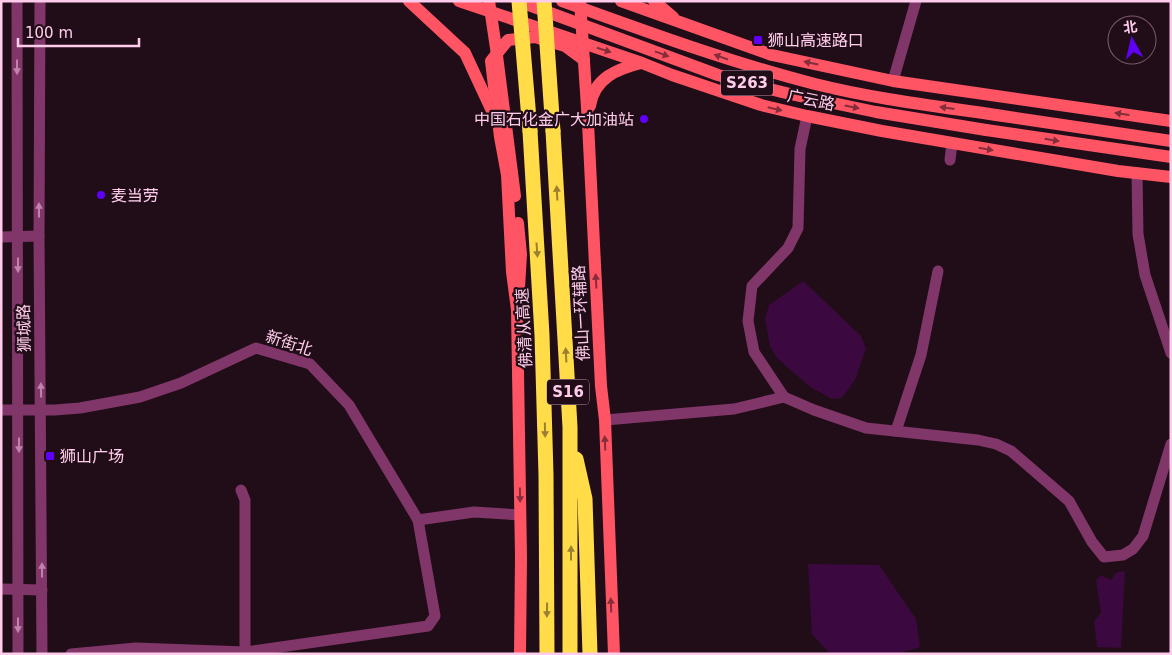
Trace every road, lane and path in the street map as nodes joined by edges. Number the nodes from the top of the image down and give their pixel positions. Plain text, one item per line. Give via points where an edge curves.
1 (17, 1) edge
2 (40, 1) edge
3 (410, 1) edge
4 (459, 1) edge
5 (489, 1) edge
6 (518, 1) edge
7 (544, 1) edge
8 (562, 1) edge
9 (580, 1) edge
10 (621, 1) edge
11 (654, 1) edge
12 (916, 1) edge
13 (681, 23) junction
14 (584, 44) junction
15 (584, 60) junction
16 (642, 63) junction
17 (893, 81) junction
18 (808, 116) junction
19 (1171, 121) edge
20 (588, 123) junction
21 (500, 137) junction
22 (1171, 141) edge
23 (952, 143) junction
24 (1171, 157) edge
25 (950, 160) dead end
26 (1136, 173) junction
27 (1171, 177) edge
28 (18, 236) junction
29 (39, 236) junction
30 (1, 237) edge
31 (938, 271) dead end
32 (517, 310) junction
33 (1171, 353) edge
34 (784, 397) junction
35 (1, 410) edge
36 (19, 410) junction
37 (41, 410) junction
38 (605, 420) junction
39 (570, 427) junction
40 (896, 431) junction
41 (1171, 444) edge
42 (241, 490) dead end
43 (520, 515) junction
44 (418, 520) junction
45 (1, 589) edge
46 (18, 589) junction
47 (42, 590) junction
48 (245, 652) junction
49 (18, 654) edge
50 (42, 654) edge
51 (71, 654) edge
52 (520, 654) edge
53 (546, 654) edge
54 (570, 654) edge
55 (590, 654) edge
56 (614, 654) edge

1 -> 28 street, 狮城路
29 -> 2 street, 狮城路
3 - 21 main road via 465,53
4 - 14 main road, 广云路 / S263
5 - 32 main road, bridge via 521,254
6 -> 24 main road, 广云路 / S263, bridge via 718,75 831,103
6 -> 53 highway, 佛清从高速 / S16, bridge via 530,131 542,335 547,523
39 -> 7 highway, S16, bridge
22 -> 8 main road, 广云路 / S263, bridge via 892,100 816,84 734,62
9 - 14 main road, 佛山一环辅路
10 - 13 main road, S263
11 - 13 main road
12 - 17 street
17 -> 13 main road, S263 via 772,55
14 - 15 main road, 佛山一环辅路
14 -> 16 main road, 广云路 / S263
15 - 20 main road, 佛山一环辅路
15 - 21 main road via 565,46 535,37 508,40 491,61
16 -> 18 main road, 广云路 / S263 via 761,105
16 - 20 main road via 617,70 601,82 591,98
19 -> 17 main road, S263
18 - 23 main road, 广云路 / S263
18 - 34 street via 800,149 798,228 788,248 752,286 748,321 754,352
38 -> 20 main road, 佛山一环辅路
21 - 32 main road via 507,176
23 - 25 street
23 -> 26 main road, 广云路 / S263
26 - 27 main road, 广云路 / S263
26 - 33 street via 1138,234 1146,275
28 - 29 street
28 - 30 street
28 -> 36 street, 狮城路
37 -> 29 street, 狮城路
31 - 40 street via 922,355
32 -> 43 main road
34 - 38 street via 734,408
34 - 40 street via 866,428
35 - 36 street, 新街北
36 - 37 street, 新街北
36 -> 46 street, 狮城路
37 - 44 street, 新街北 via 80,408 140,398 182,383 256,348 310,364 349,406
47 -> 37 street, 狮城路
56 -> 38 main road, 佛山一环辅路
54 -> 39 highway, S16
39 - 55 highway via 585,499
40 - 41 street via 978,440 1011,451 1069,501 1104,557 1133,549 1143,536
42 - 48 street via 245,500
43 - 44 street via 474,512
43 - 52 main road
44 - 48 street, 新街北 via 435,616 428,626
45 - 46 street
46 - 47 street
46 -> 49 street, 狮城路
47 - 50 street, 狮城路
48 - 51 street via 136,648

